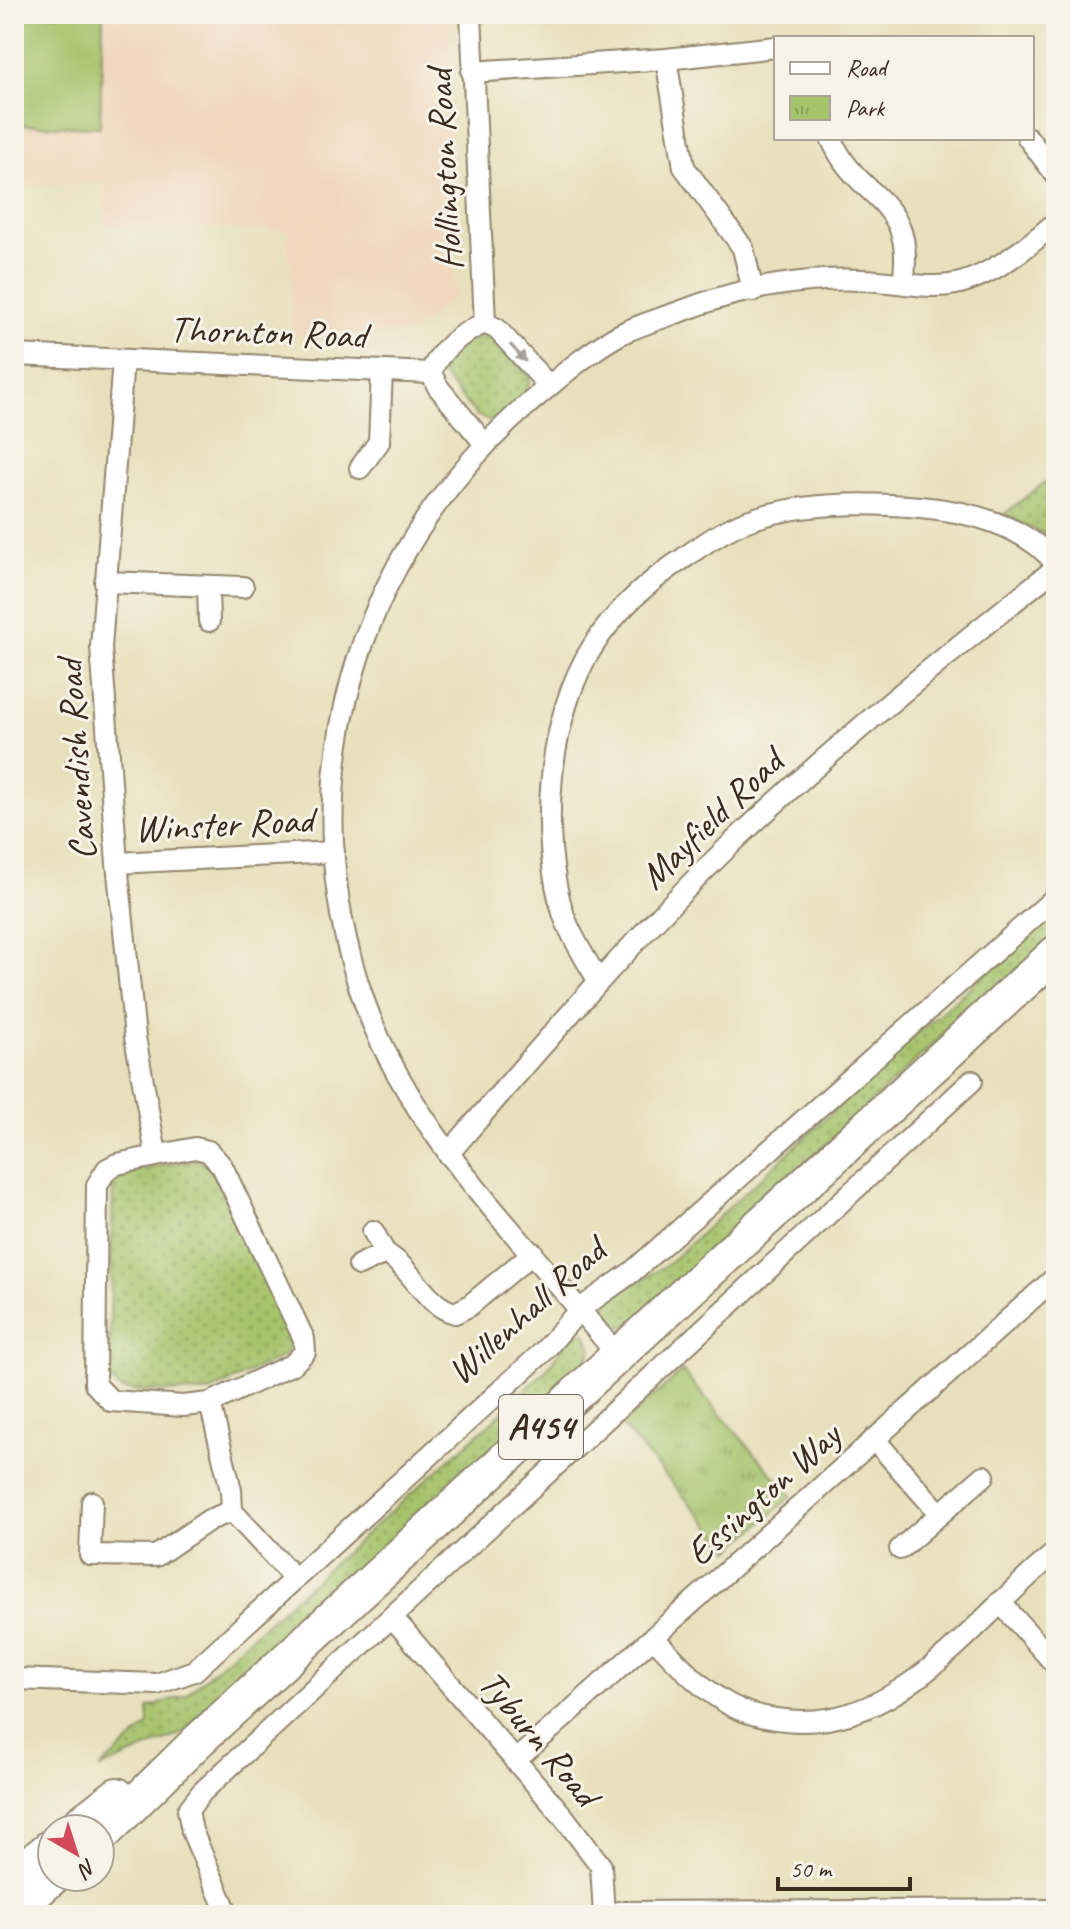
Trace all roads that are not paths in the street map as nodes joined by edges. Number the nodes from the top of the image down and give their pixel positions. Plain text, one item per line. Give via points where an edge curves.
1 (471, 14) edge
2 (774, 47) edge
3 (666, 59) junction
4 (472, 72) junction
5 (832, 140) edge
6 (1030, 140) edge
7 (1056, 175) edge
8 (1056, 222) edge
9 (903, 283) junction
10 (753, 291) junction
11 (485, 323) junction
12 (14, 355) edge
13 (123, 360) junction
14 (382, 371) junction
15 (431, 373) junction
16 (549, 386) junction
17 (484, 443) junction
18 (360, 468) dead end
19 (1056, 566) edge
20 (105, 582) junction
21 (208, 587) junction
22 (243, 587) dead end
23 (209, 621) dead end
24 (334, 852) junction
25 (117, 863) junction
26 (1056, 897) edge
27 (1056, 953) edge
28 (598, 980) junction
29 (972, 1081) dead end
30 (896, 1099) junction
31 (922, 1127) junction
32 (156, 1154) junction
33 (448, 1154) junction
34 (373, 1231) dead end
35 (385, 1253) junction
36 (533, 1253) junction
37 (359, 1265) dead end
38 (1056, 1277) edge
39 (580, 1309) junction
40 (617, 1355) junction
41 (210, 1403) junction
42 (874, 1439) junction
43 (984, 1476) dead end
44 (92, 1502) dead end
45 (232, 1511) junction
46 (940, 1514) junction
47 (900, 1549) dead end
48 (1056, 1552) edge
49 (295, 1579) junction
50 (1000, 1602) junction
51 (393, 1618) junction
52 (654, 1638) junction
53 (1056, 1665) edge
54 (14, 1679) edge
55 (200, 1739) junction
56 (515, 1761) junction
57 (96, 1813) edge
58 (116, 1821) edge
59 (36, 1867) edge
60 (18, 1891) edge
61 (1056, 1913) edge
62 (228, 1915) edge
63 (604, 1915) edge
64 (619, 1915) edge

1 - 4 street, Hollington Road
2 - 3 street
3 - 4 street
3 - 10 street via 684,167 743,248
4 - 11 street, Hollington Road
5 - 9 street via 843,161 900,222 907,257
6 - 7 street
8 - 9 street via 987,272 957,284
9 - 10 street via 833,279
10 - 16 street via 623,332
11 - 15 street, Hollington Road via 470,329 435,360
11 -> 16 street, Hollington Road via 497,329
12 - 13 street, Thornton Road
13 - 14 street, Thornton Road
13 - 20 street, Cavendish Road
14 - 15 street, Thornton Road
14 - 18 street via 379,442
15 - 17 street
16 - 17 street
17 - 24 street via 426,516 373,610 345,702 331,780
19 - 28 street, Mayfield Road via 818,763
19 - 28 street via 1034,540 946,509 805,507 744,522 650,583 619,612 587,656 559,731 554,765 552,840 559,894 564,916
20 - 21 street
20 - 25 street, Cavendish Road via 101,647
21 - 22 street
21 - 23 street
24 - 25 street, Winster Road
24 - 33 street via 346,934 364,1001 398,1072
25 - 32 street, Cavendish Road via 135,1037
26 - 39 street, Willenhall Road via 632,1272
27 - 30 highway, A454
28 - 33 street, Mayfield Road
29 - 31 street
30 - 31 street
30 - 40 highway, A454
31 - 51 street
32 - 41 street via 195,1148 208,1151 222,1166 304,1339 305,1352 293,1364
32 - 41 street via 107,1169 97,1185 95,1384 111,1401
33 - 36 street
34 - 35 street
35 - 36 street via 432,1301 455,1313
35 - 37 street
36 - 39 street
38 - 42 street, Essington Way
39 - 40 street
39 - 49 street, Willenhall Road via 544,1351
40 - 55 highway, A454
41 - 45 street
42 - 46 street
42 - 52 street, Essington Way
43 - 46 street
44 - 45 street via 90,1555 103,1556 156,1556
45 - 49 street
46 - 47 street
48 - 50 street
49 - 54 street, Willenhall Road via 184,1677 157,1684
50 - 52 street via 917,1678 879,1704 818,1720 769,1718 732,1706 698,1682
50 - 53 street
51 - 56 street, Tyburn Road
51 - 62 street via 188,1810
52 - 56 street, Essington Way
55 - 57 highway, A454
55 - 58 highway, A454
56 - 63 street, Tyburn Road via 601,1866
59 - 60 highway
61 - 64 street

